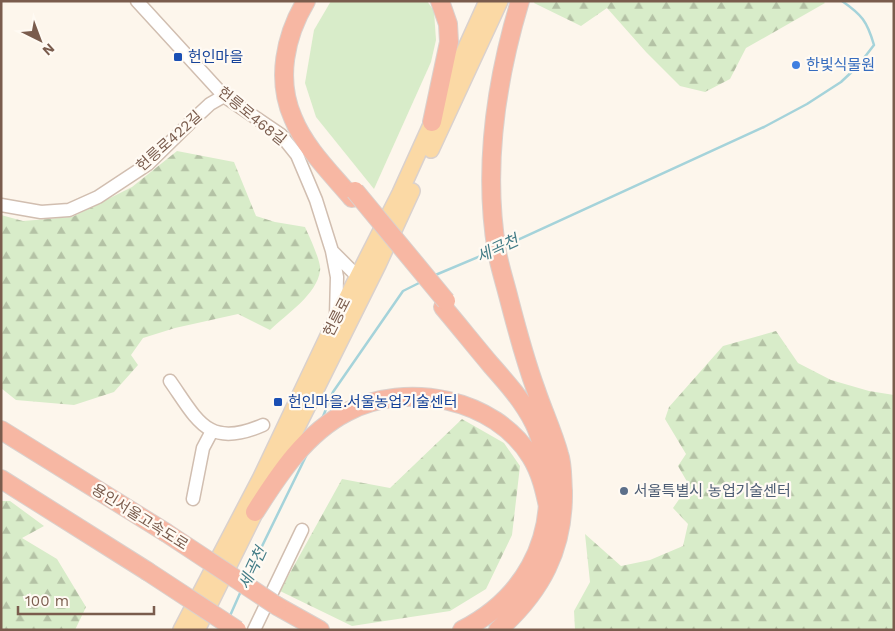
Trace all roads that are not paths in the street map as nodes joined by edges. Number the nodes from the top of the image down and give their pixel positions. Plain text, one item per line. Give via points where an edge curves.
1 (137, 1) edge
2 (306, 1) edge
3 (316, 1) edge
4 (440, 1) edge
5 (487, 1) edge
6 (500, 1) edge
7 (520, 1) edge
8 (224, 96) junction
9 (432, 122) junction
10 (353, 195) junction
11 (1, 206) edge
12 (332, 251) junction
13 (362, 281) junction
14 (336, 319) junction
15 (170, 380) dead end
16 (263, 425) dead end
17 (1, 430) edge
18 (212, 431) junction
19 (1, 479) edge
20 (193, 499) dead end
21 (556, 506) junction
22 (255, 512) junction
23 (302, 530) dead end
24 (181, 630) edge
25 (197, 630) edge
26 (237, 630) edge
27 (254, 630) edge
28 (320, 630) edge
29 (462, 630) edge
30 (498, 630) edge

1 - 8 street, 헌릉로468길
2 - 10 highway via 288,44 284,76 286,95 300,133
3 - 10 highway via 296,42 291,76 294,93 309,130
4 - 9 highway via 448,24 449,42
5 - 9 main road, 헌릉로
6 - 13 main road, 헌릉로
7 - 21 highway via 501,76 494,126 493,222 502,278 520,342 560,455
8 - 11 street, 헌릉로422길 via 210,104 148,164 98,197 70,210 41,212
8 - 12 street, 헌릉로468길 via 281,134 297,154
9 - 13 main road, 헌릉로
10 - 21 highway via 515,393 535,424
12 - 13 street, 헌릉로468길
12 - 14 street, 헌릉로468길 via 337,277
13 - 14 main road, 헌릉로
13 - 22 main road, 헌릉로
14 - 24 main road, 헌릉로 via 260,479
15 - 18 street via 193,414
16 - 18 street via 234,434
17 - 28 highway, 용인서울고속도로, bridge via 277,606
18 - 20 street via 203,448
19 - 26 highway, bridge
21 - 22 highway via 531,456 513,434 489,416 468,407 420,397 390,398 358,407 333,420 310,439 287,466
21 - 29 highway via 523,578 500,605
21 - 30 highway via 558,540 547,569 530,597
22 - 25 main road, 헌릉로
23 - 27 street

